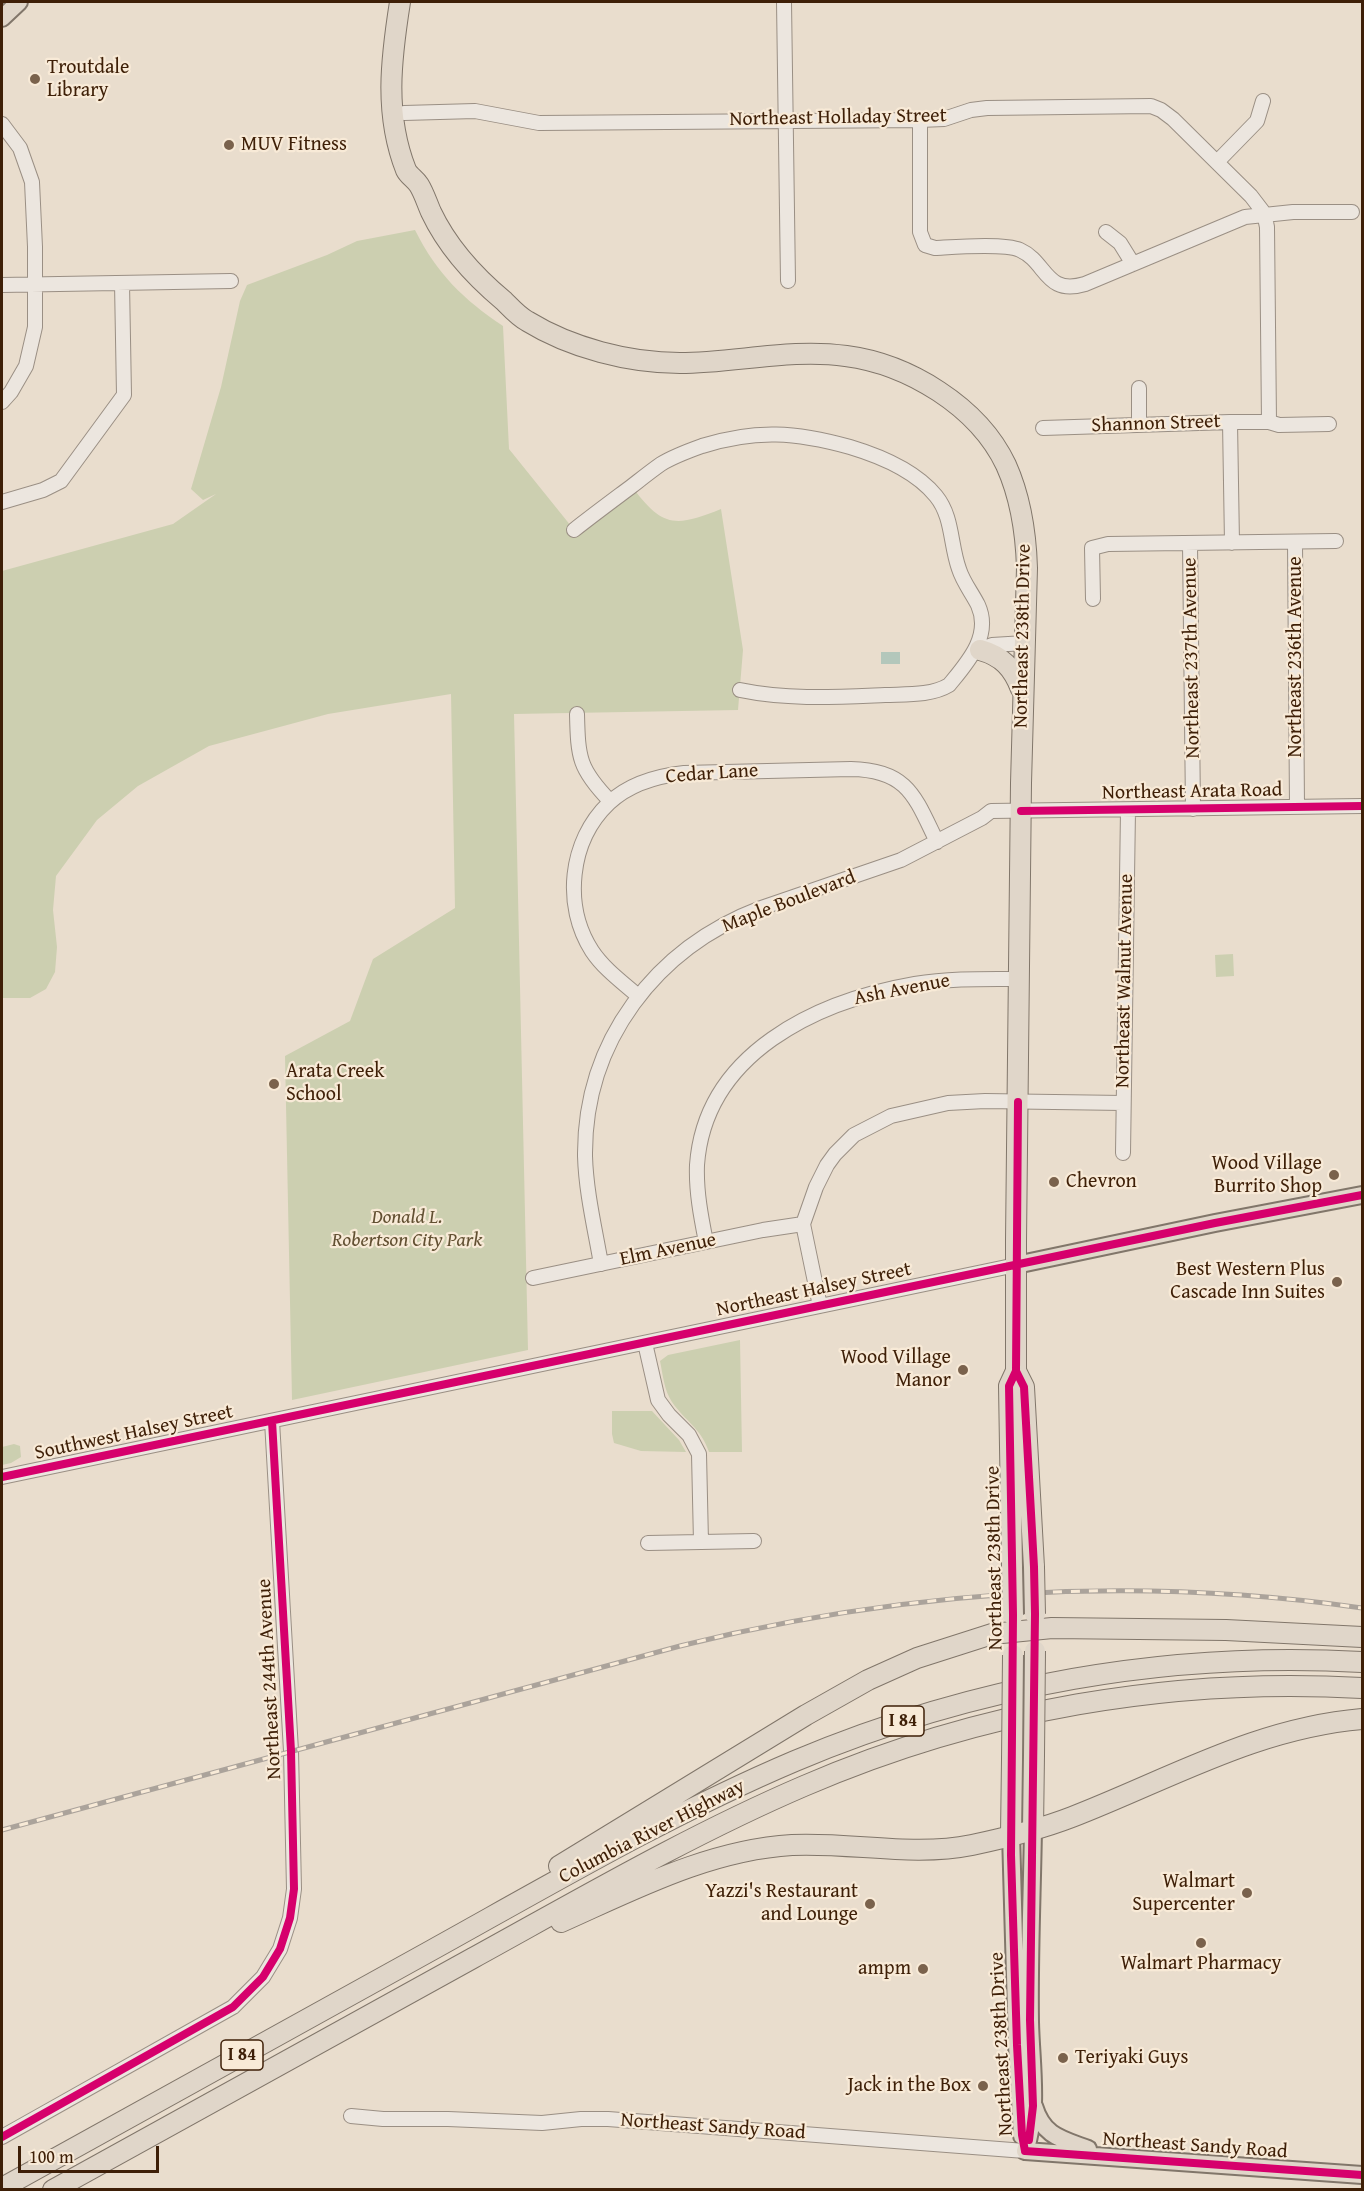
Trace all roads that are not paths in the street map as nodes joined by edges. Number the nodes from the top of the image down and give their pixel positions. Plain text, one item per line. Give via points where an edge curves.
1 (19, 2) edge
2 (403, 2) edge
3 (784, 2) edge
4 (2, 18) edge
5 (1263, 101) dead end
6 (398, 112) junction
7 (786, 120) junction
8 (920, 120) junction
9 (2, 124) edge
10 (1217, 162) junction
11 (1352, 212) dead end
12 (1264, 213) junction
13 (1106, 232) dead end
14 (1133, 264) junction
15 (231, 281) dead end
16 (788, 281) dead end
17 (123, 283) junction
18 (35, 284) junction
19 (2, 285) edge
20 (1139, 388) dead end
21 (2, 402) edge
22 (1230, 422) junction
23 (1269, 422) junction
24 (1139, 424) junction
25 (1329, 424) dead end
26 (1043, 428) dead end
27 (2, 502) edge
28 (574, 530) dead end
29 (1336, 541) dead end
30 (1294, 542) junction
31 (1232, 543) junction
32 (1190, 544) junction
33 (1093, 599) dead end
34 (1024, 643) junction
35 (978, 650) junction
36 (740, 690) dead end
37 (1023, 698) junction
38 (577, 714) dead end
39 (610, 801) junction
40 (1362, 806) edge
41 (1297, 807) junction
42 (1193, 809) junction
43 (1128, 810) junction
44 (1013, 811) junction
45 (937, 842) junction
46 (1020, 978) junction
47 (638, 996) junction
48 (1018, 1102) junction
49 (1123, 1103) junction
50 (1123, 1153) dead end
51 (1362, 1196) edge
52 (803, 1224) junction
53 (706, 1242) junction
54 (601, 1264) junction
55 (1016, 1265) junction
56 (533, 1278) dead end
57 (820, 1306) junction
58 (645, 1342) junction
59 (1016, 1371) junction
60 (272, 1421) junction
61 (2, 1477) edge
62 (754, 1541) dead end
63 (701, 1542) junction
64 (648, 1543) dead end
65 (1035, 1622) junction
66 (1013, 1623) junction
67 (1362, 1637) edge
68 (1362, 1662) edge
69 (1362, 1688) edge
70 (1362, 1719) edge
71 (1033, 1829) junction
72 (1011, 1834) junction
73 (482, 1922) junction
74 (486, 1951) junction
75 (1034, 2106) junction
76 (351, 2116) dead end
77 (2, 2137) edge
78 (1025, 2151) junction
79 (1106, 2156) junction
80 (1362, 2175) edge
81 (2, 2188) edge
82 (53, 2190) edge

1 - 4 main road
2 - 6 highway, Northeast 238th Drive via 404,56
3 - 7 street
5 - 10 street via 1257,121
6 - 7 street, Northeast Holladay Street via 485,112 539,123
6 - 34 highway, Northeast 238th Drive via 418,171 418,183 449,244 474,274 525,320 573,342 626,357 680,363 799,354 846,356 889,366 936,388 962,410 980,428 1006,466 1020,512 1027,548
7 - 8 street, Northeast Holladay Street
7 - 16 street
8 - 10 street, Northeast Holladay Street via 944,119 987,108 1151,106 1173,119
8 - 14 street via 920,232 925,245 1016,248 1031,257 1048,279 1063,286 1085,284
9 - 18 street via 20,148 32,182
10 - 12 street, Northeast Holladay Street
11 - 12 street
12 - 14 street via 1245,217
12 - 23 street
13 - 14 street via 1120,243
15 - 17 street
17 - 18 street
17 - 27 street via 124,395 60,482
18 - 19 street
18 - 21 street via 35,327 30,351 20,377
20 - 24 street
22 - 23 street, Shannon Street
22 - 24 street, Shannon Street
22 - 31 street
23 - 25 street, Shannon Street
24 - 26 street, Shannon Street
28 - 35 street via 660,465 680,454 737,436 790,434 863,451 902,468 925,484 944,508 961,576 981,616
29 - 30 street
30 - 31 street
30 - 41 street, Northeast 236th Avenue
31 - 32 street
32 - 33 street via 1108,544 1092,548
32 - 42 street, Northeast 237th Avenue
34 - 35 street
34 - 37 highway, Northeast 238th Drive
35 - 36 street via 949,685 919,694 815,698
35 - 37 highway via 1001,658 1012,669
37 - 44 highway, Northeast 238th Drive
38 - 39 street via 582,765
39 - 45 street, Cedar Lane via 663,775 866,769 890,775 909,790
39 - 47 street, Cedar Lane via 580,852 574,878 576,911 601,963
40 - 41 street, Northeast Arata Road
41 - 42 street, Northeast Arata Road
42 - 43 street, Northeast Arata Road
43 - 44 street, Northeast Arata Road
43 - 49 street, Northeast Walnut Avenue
44 - 45 street, Maple Boulevard via 982,818
44 - 46 highway, Northeast 238th Drive
45 - 47 street, Maple Boulevard via 901,860 738,917 675,957
46 - 48 highway, Northeast 238th Drive
46 - 53 street, Ash Avenue via 935,981 863,995 815,1014 757,1050 719,1094 703,1132 697,1182
47 - 54 street, Maple Boulevard via 606,1052 589,1112 585,1157
48 - 49 street
48 - 52 street via 939,1104 905,1111 865,1128 845,1143 827,1165
48 - 55 highway, Northeast 238th Drive
49 - 50 street, Northeast Walnut Avenue
51 - 55 main road, Northeast Halsey Street
52 - 53 street, Elm Avenue
52 - 57 street
53 - 54 street, Elm Avenue
54 - 56 street, Elm Avenue
55 - 57 street, Northeast Halsey Street
55 - 59 highway, Northeast 238th Drive
57 - 58 street, Northeast Halsey Street
58 - 60 street, Northeast Halsey Street
58 - 63 street via 658,1400 689,1435 699,1454
59 - 65 highway, Northeast 238th Drive, bridge via 1024,1387
59 - 66 highway, Northeast 238th Drive, bridge via 1009,1386
60 - 61 street, Southwest Halsey Street
60 - 77 street, Northeast 244th Avenue via 292,1778 294,1889 285,1934 263,1977 233,2007
62 - 63 street
63 - 64 street
65 - 66 highway
65 - 67 highway via 1052,1628 1226,1630
65 - 71 highway, Northeast 238th Drive, bridge
66 - 72 highway, Northeast 238th Drive, bridge
66 - 73 highway via 868,1680 533,1881
68 - 73 highway, Columbia River Highway / I 84 via 1254,1659 1142,1668 1044,1683 934,1711 849,1740 748,1782
69 - 74 highway, Columbia River Highway / I 84 via 1259,1686 1147,1694 1055,1708 936,1738 772,1800 644,1864
70 - 71 highway via 1311,1726 1256,1740
71 - 72 highway
71 - 75 main road, Northeast 238th Drive via 1030,2020
72 - 74 highway via 939,1849 812,1845 748,1851 678,1871
72 - 78 main road, Northeast 238th Drive via 1017,2045
73 - 81 highway, Columbia River Highway / I 84
74 - 82 highway, Columbia River Highway / I 84
75 - 78 main road, Northeast 238th Drive
75 - 79 main road via 1046,2130
76 - 78 street, Northeast Sandy Road via 542,2123 608,2119
78 - 79 main road, Northeast Sandy Road
79 - 80 main road, Northeast Sandy Road

